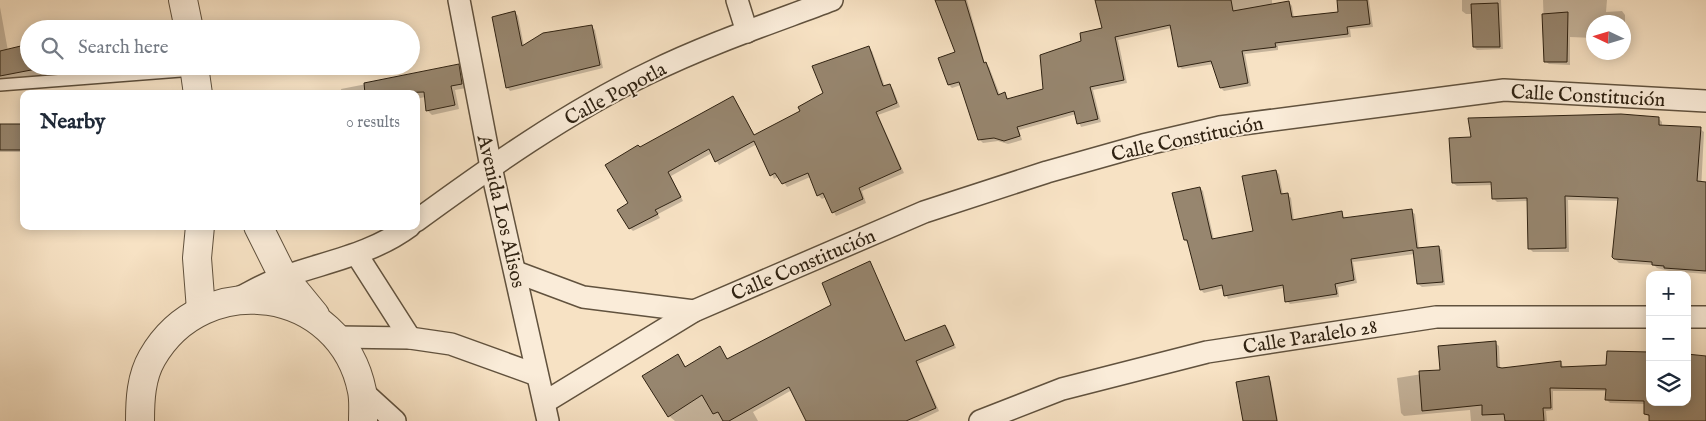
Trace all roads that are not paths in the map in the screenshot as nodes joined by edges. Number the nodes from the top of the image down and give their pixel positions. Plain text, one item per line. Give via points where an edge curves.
1 (183, 0) edge
2 (458, 0) edge
3 (737, 0) edge
4 (832, 0) edge
5 (187, 20) edge
6 (747, 32) junction
7 (195, 77) edge
8 (0, 85) edge
9 (1706, 101) edge
10 (491, 167) junction
11 (420, 218) edge
12 (200, 230) edge
13 (260, 230) edge
14 (405, 230) edge
15 (357, 255) junction
16 (516, 272) junction
17 (283, 276) junction
18 (237, 299) junction
19 (201, 310) junction
20 (694, 311) junction
21 (1646, 317) edge
22 (1691, 317) edge
23 (1706, 317) edge
24 (329, 330) junction
25 (410, 338) junction
26 (537, 374) junction
27 (362, 392) junction
28 (547, 411) edge
29 (140, 421) edge
30 (363, 421) edge
31 (394, 421) edge
32 (980, 421) edge

1 - 5 street
2 - 10 street, Avenida Los Alisos
3 - 6 street
4 - 6 street, Calle Popotla
6 - 10 street, Calle Popotla via 650,72 560,121
7 - 8 lane
9 - 20 street, Calle Constitución via 1504,90 1220,127 1046,172 924,212
10 - 11 street, Calle Popotla
10 - 16 street, Avenida Los Alisos
12 - 19 street via 197,258
13 - 17 street
14 - 15 street via 390,241
15 - 17 street
15 - 25 street
16 - 20 street via 583,297
16 - 26 street, Avenida Los Alisos
17 - 18 street
17 - 24 street
18 - 19 street
18 - 24 street via 267,299 295,307
19 - 29 street via 172,331 152,359 140,393
20 - 28 street, Calle Constitución
21 - 32 street, Calle Paralelo 28 via 1436,317 1207,352 1062,389
22 - 23 street
24 - 25 street
24 - 27 street via 353,363
25 - 26 street via 451,344
26 - 28 street, Avenida Los Alisos
27 - 30 street
27 - 31 street

